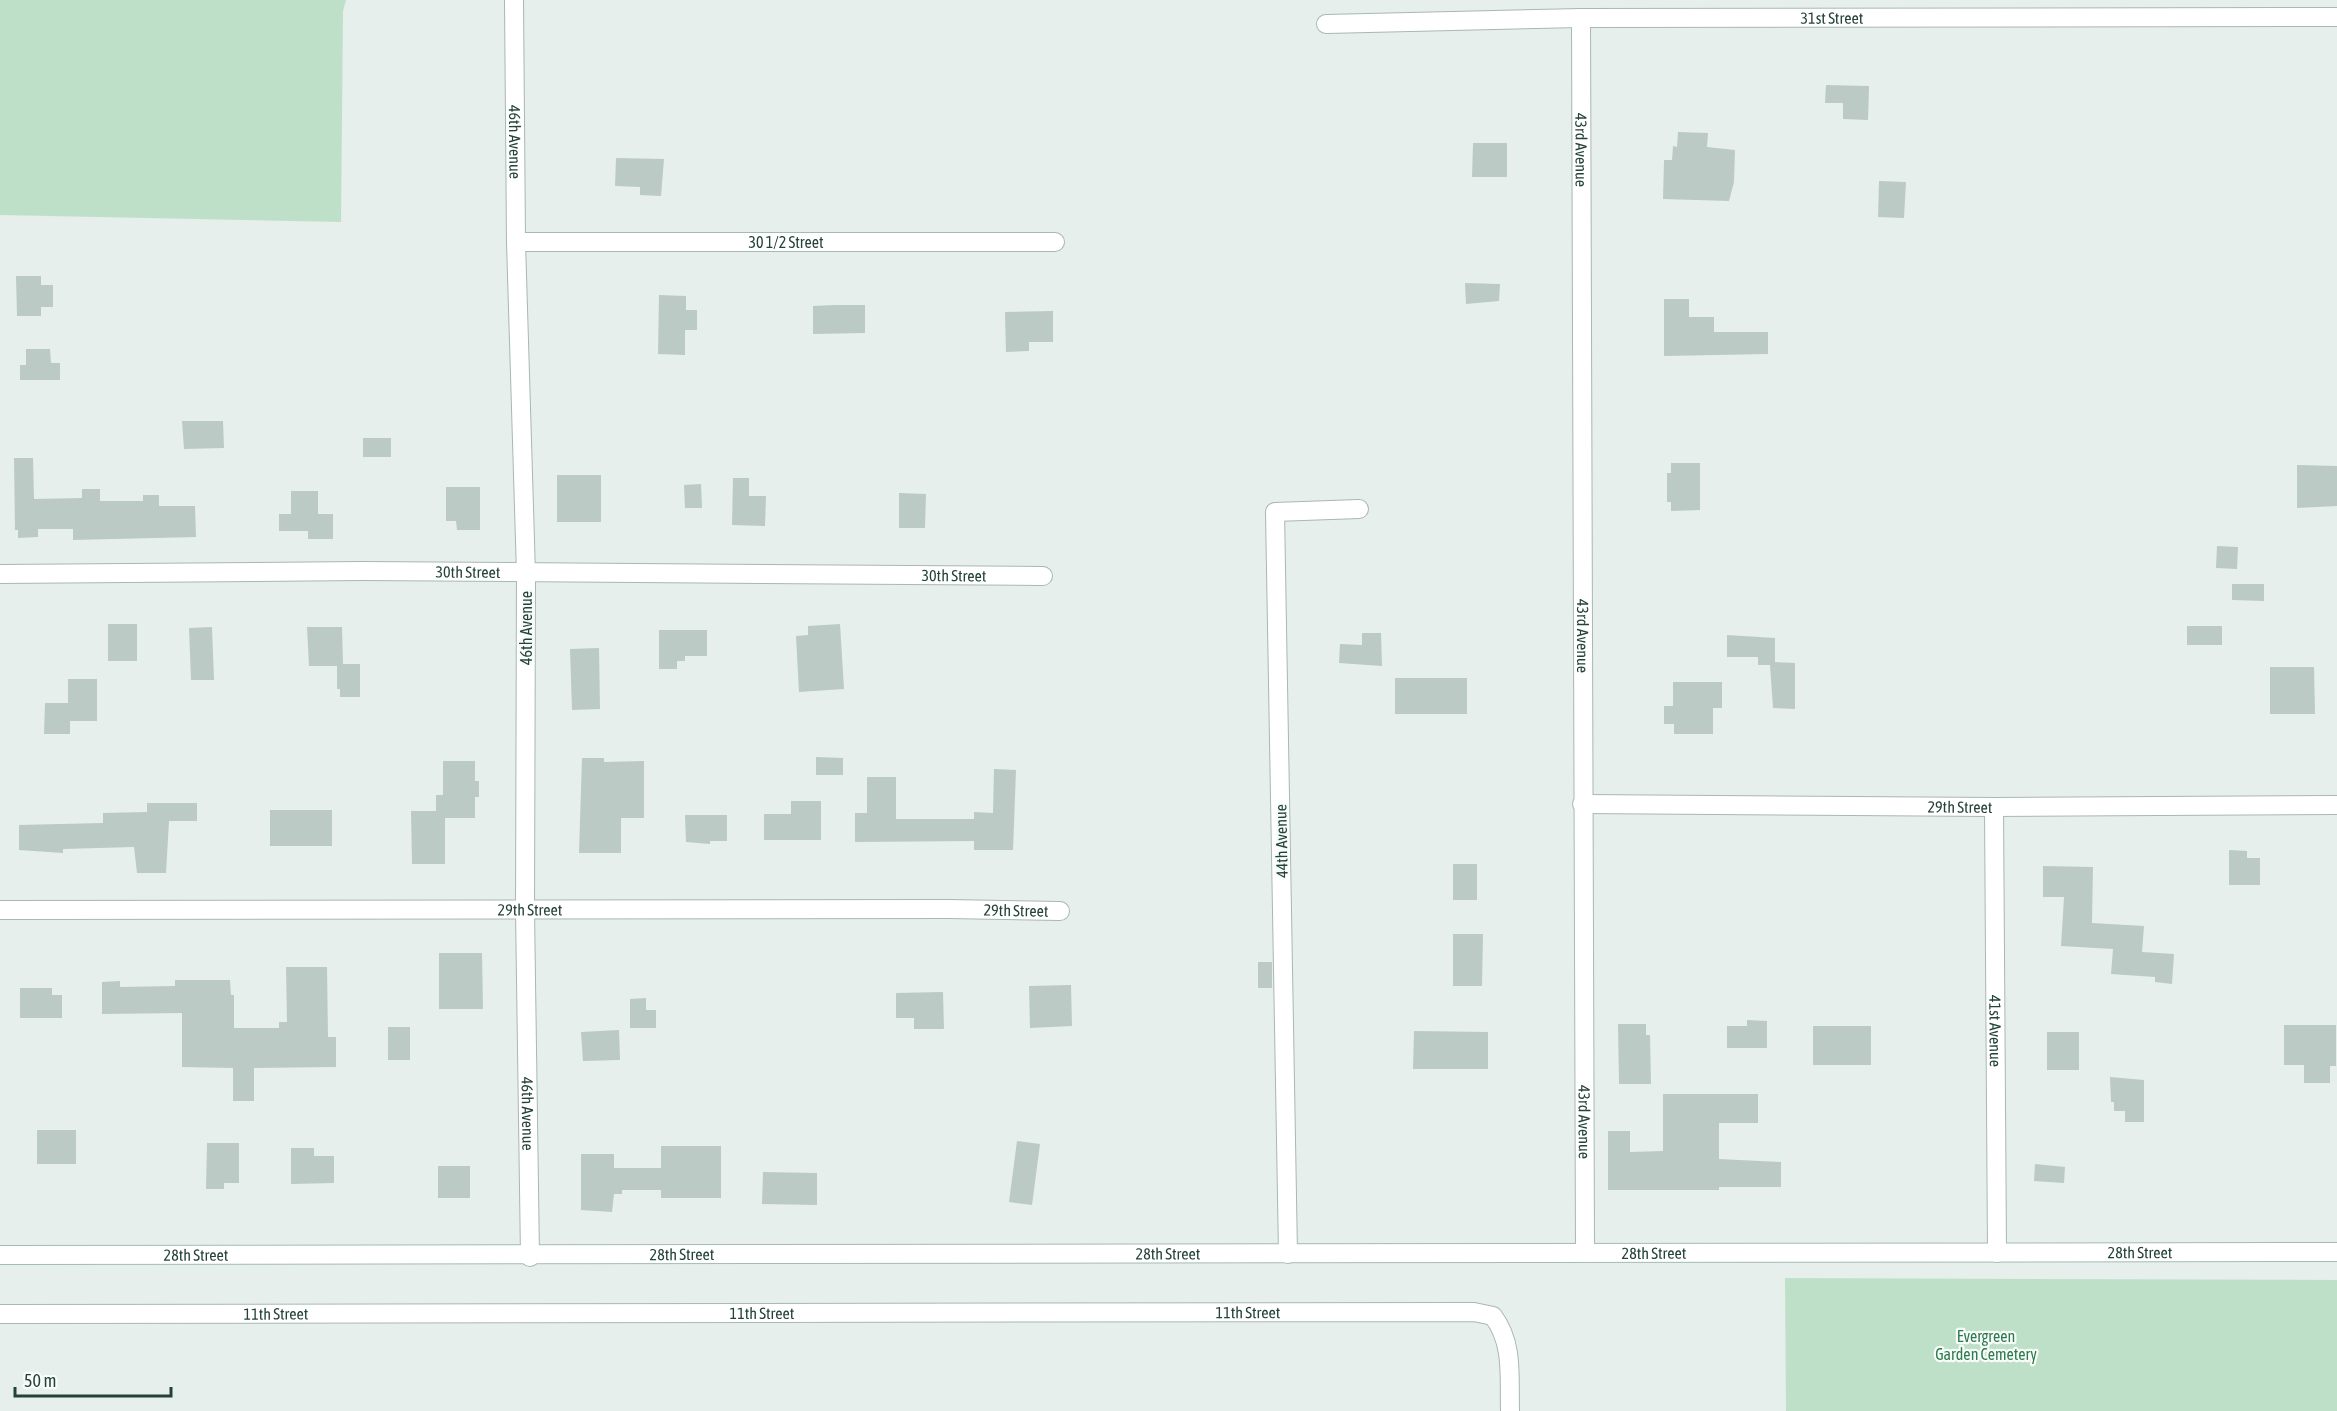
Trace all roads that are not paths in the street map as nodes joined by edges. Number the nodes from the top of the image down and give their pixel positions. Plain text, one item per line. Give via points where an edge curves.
1 (514, 0) edge
2 (2164, 9) edge
3 (2337, 17) edge
4 (1581, 18) junction
5 (1326, 24) dead end
6 (516, 242) junction
7 (1055, 242) dead end
8 (1359, 509) dead end
9 (0, 574) edge
10 (526, 574) junction
11 (1043, 576) dead end
12 (1582, 804) junction
13 (2337, 805) edge
14 (1994, 807) junction
15 (0, 910) edge
16 (525, 910) junction
17 (1060, 911) dead end
18 (1585, 1252) junction
19 (2337, 1252) edge
20 (1997, 1253) junction
21 (1288, 1254) junction
22 (0, 1256) edge
23 (530, 1257) junction
24 (0, 1314) edge
25 (1510, 1411) edge

1 - 6 street, 46th Avenue
2 - 3 street, 31st Street
2 - 4 street, 31st Street
4 - 5 street, 31st Street
4 - 12 street, 43rd Avenue
6 - 7 street, 30 1/2 Street
6 - 10 street, 46th Avenue
8 - 21 street, 44th Avenue via 1275,512
9 - 10 street, 30th Street
10 - 11 street, 30th Street
10 - 16 street, 46th Avenue
12 - 14 street, 29th Street
12 - 18 street, 43rd Avenue
13 - 14 street, 29th Street
14 - 20 street, 41st Avenue
15 - 16 street, 29th Street
16 - 17 street, 29th Street
16 - 23 street, 46th Avenue
18 - 20 street, 28th Street
18 - 21 street, 28th Street
19 - 20 street, 28th Street
21 - 23 street, 28th Street
22 - 23 street, 28th Street
24 - 25 street, 11th Street via 1474,1312 1493,1316 1508,1343

